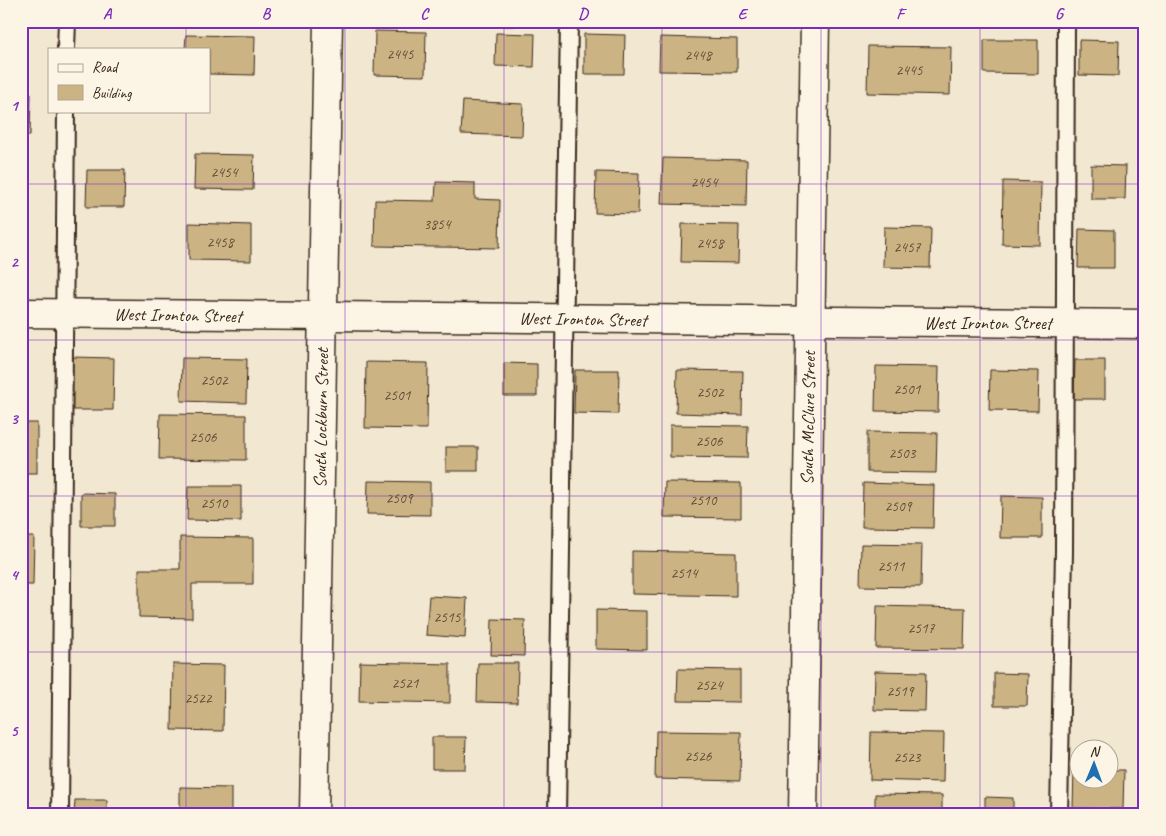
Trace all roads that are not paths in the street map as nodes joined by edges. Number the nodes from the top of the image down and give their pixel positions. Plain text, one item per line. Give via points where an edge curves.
1 (67, 21) edge
2 (328, 21) edge
3 (569, 21) edge
4 (814, 21) edge
5 (1066, 21) edge
6 (66, 48) edge
7 (66, 112) edge
8 (21, 313) edge
9 (64, 314) junction
10 (323, 316) junction
11 (564, 319) junction
12 (809, 321) junction
13 (1064, 323) junction
14 (1145, 324) edge
15 (60, 815) edge
16 (314, 815) edge
17 (557, 815) edge
18 (803, 815) edge
19 (1059, 815) edge

1 - 6 lane
2 - 10 street, South Lockburn Street
3 - 11 lane
4 - 12 street, South McClure Street
5 - 13 lane
7 - 9 lane
8 - 9 street, West Ironton Street
9 - 10 street, West Ironton Street
9 - 15 lane
10 - 11 street, West Ironton Street
10 - 16 street, South Lockburn Street
11 - 12 street, West Ironton Street
11 - 17 lane
12 - 13 street, West Ironton Street
12 - 18 street, South McClure Street
13 - 14 street, West Ironton Street
13 - 19 lane

